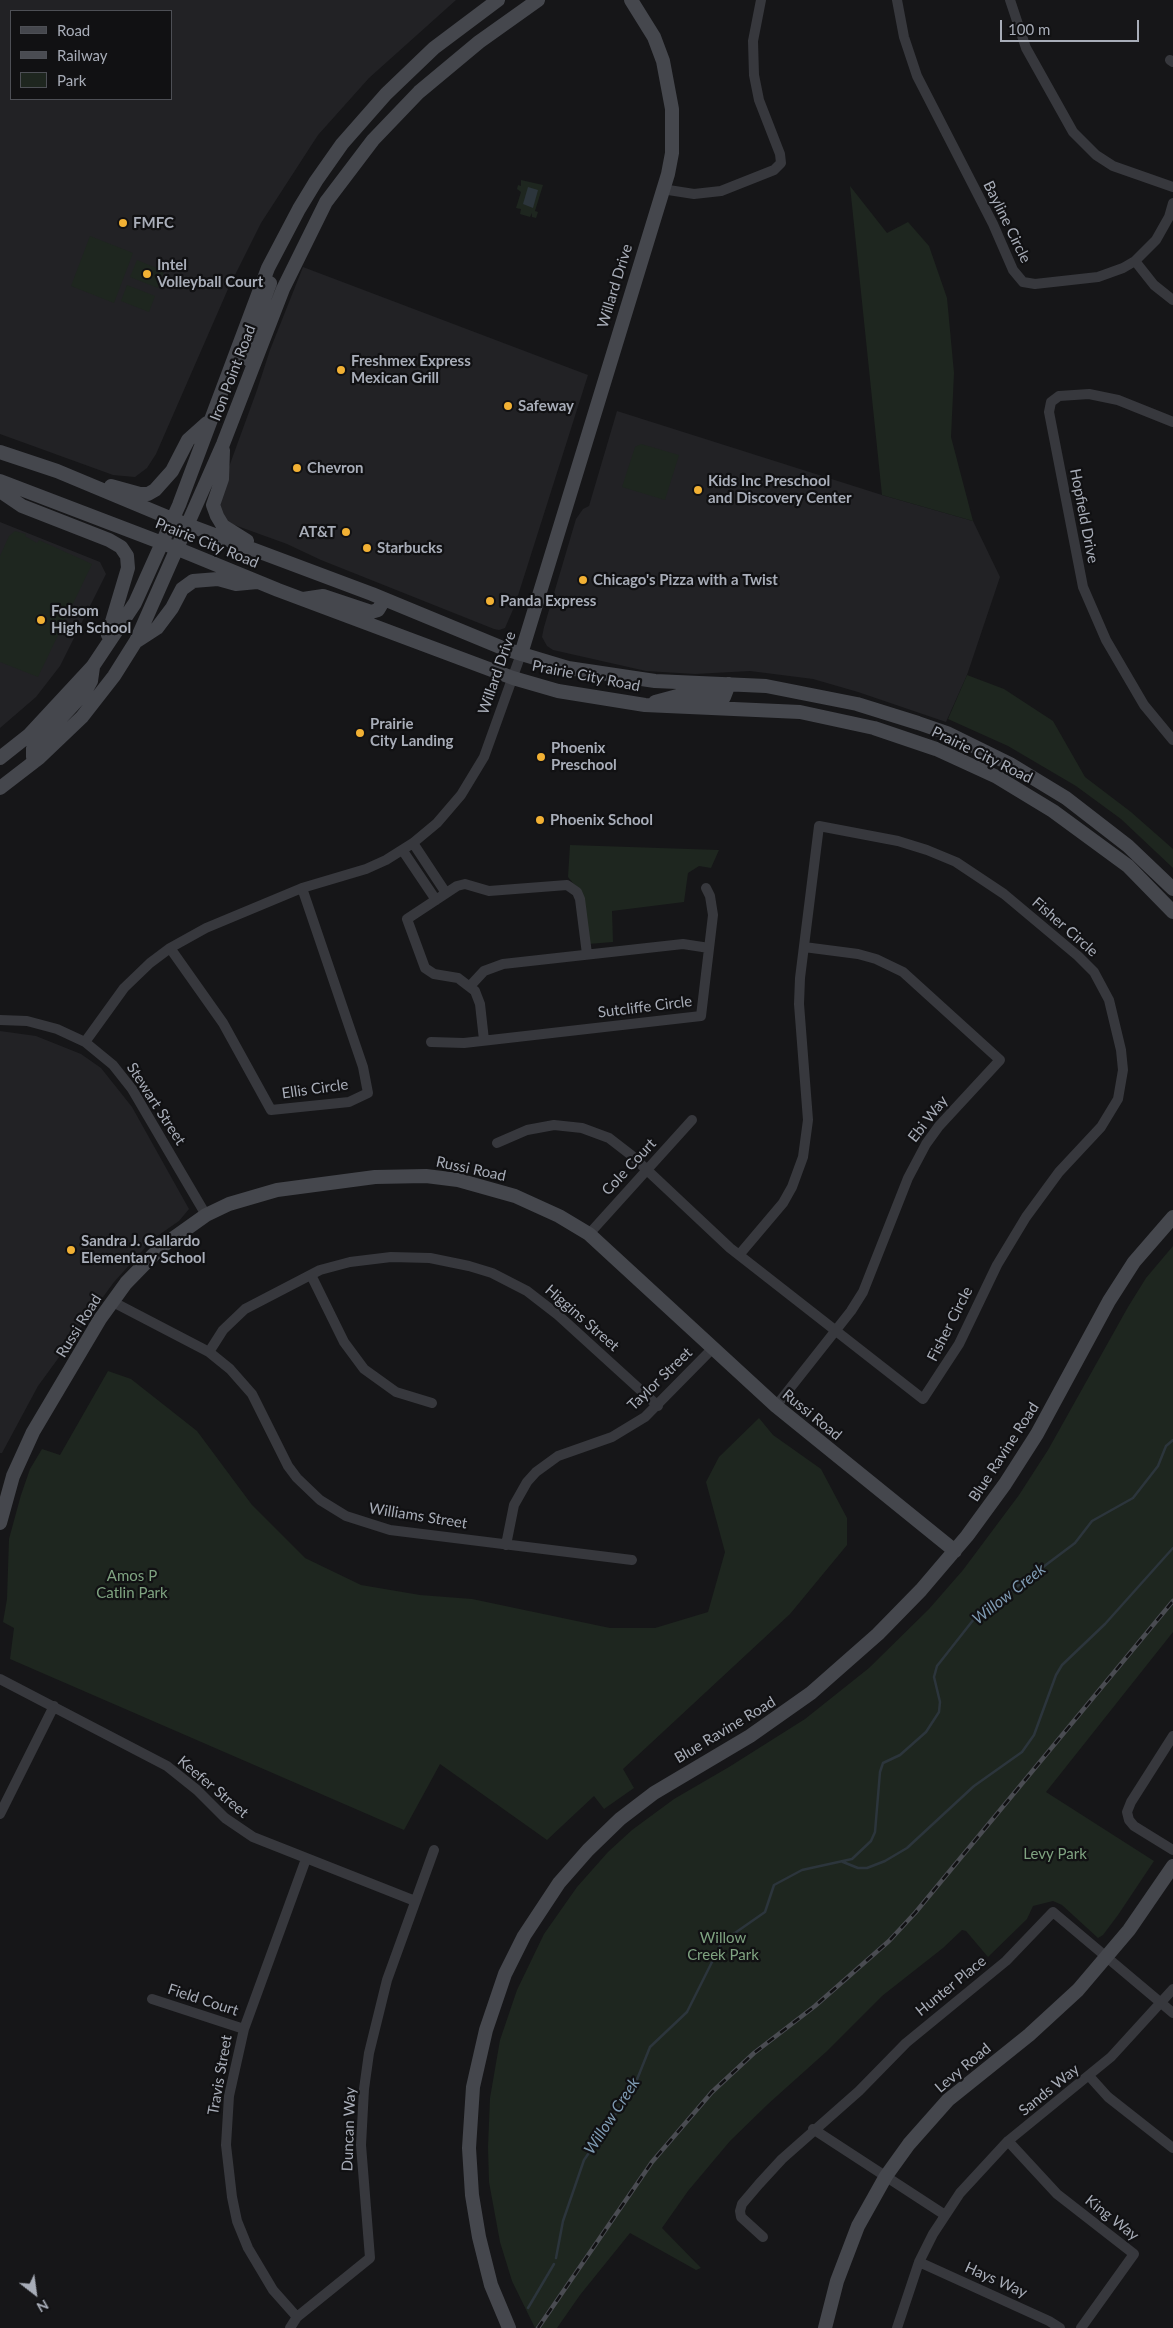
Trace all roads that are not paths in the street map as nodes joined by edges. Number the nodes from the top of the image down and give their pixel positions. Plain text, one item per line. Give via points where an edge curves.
1 (498, 0) edge
2 (538, 0) edge
3 (632, 0) edge
4 (761, 0) edge
5 (897, 0) edge
6 (1010, 0) edge
7 (1173, 187) edge
8 (662, 189) junction
9 (1173, 203) edge
10 (1135, 260) junction
11 (268, 268) junction
12 (1173, 300) edge
13 (254, 364) junction
14 (209, 421) junction
15 (1173, 422) edge
16 (223, 444) junction
17 (0, 452) edge
18 (57, 471) junction
19 (0, 481) edge
20 (0, 491) edge
21 (172, 519) junction
22 (188, 525) junction
23 (163, 543) junction
24 (178, 548) junction
25 (270, 557) junction
26 (260, 582) junction
27 (302, 599) junction
28 (384, 600) junction
29 (136, 641) junction
30 (102, 654) junction
31 (521, 654) junction
32 (93, 666) junction
33 (513, 678) junction
34 (729, 684) junction
35 (647, 705) junction
36 (1173, 740) edge
37 (0, 758) edge
38 (36, 761) junction
39 (0, 788) edge
40 (413, 843) junction
41 (403, 851) junction
42 (302, 888) junction
43 (706, 888) dead end
44 (1173, 889) edge
45 (446, 893) junction
46 (436, 900) junction
47 (1173, 912) edge
48 (804, 947) junction
49 (170, 948) junction
50 (710, 948) junction
51 (587, 954) junction
52 (471, 985) junction
53 (0, 1020) edge
54 (484, 1040) junction
55 (85, 1042) junction
56 (431, 1042) dead end
57 (692, 1120) dead end
58 (496, 1143) dead end
59 (647, 1170) junction
60 (206, 1215) junction
61 (1173, 1217) edge
62 (589, 1234) junction
63 (739, 1254) junction
64 (311, 1275) junction
65 (113, 1302) junction
66 (836, 1330) junction
67 (714, 1348) junction
68 (209, 1352) junction
69 (432, 1404) dead end
70 (658, 1406) junction
71 (776, 1406) junction
72 (0, 1523) edge
73 (506, 1545) junction
74 (955, 1551) junction
75 (632, 1560) dead end
76 (0, 1679) edge
77 (54, 1706) junction
78 (1173, 1736) edge
79 (0, 1814) edge
80 (434, 1850) dead end
81 (1173, 1850) edge
82 (306, 1860) junction
83 (1173, 1866) edge
84 (415, 1901) junction
85 (1107, 1958) junction
86 (1173, 1989) edge
87 (152, 1999) dead end
88 (1161, 2004) junction
89 (1173, 2013) edge
90 (244, 2029) junction
91 (1090, 2077) junction
92 (813, 2129) junction
93 (1008, 2141) junction
94 (1173, 2148) edge
95 (886, 2176) junction
96 (945, 2215) junction
97 (763, 2237) dead end
98 (919, 2262) junction
99 (298, 2317) junction
100 (290, 2328) edge
101 (509, 2328) edge
102 (825, 2328) edge
103 (897, 2328) edge
104 (1060, 2328) edge
105 (1081, 2328) edge

1 - 11 main road, Iron Point Road via 434,48 363,118 316,180
2 - 13 main road, Iron Point Road via 444,70 395,115 352,166 326,202 296,262 269,321
3 - 8 main road, Willard Drive via 654,37 670,94 672,153
4 - 8 street via 753,41 754,75 759,100 781,163 774,170 721,191 694,194
5 - 10 street, Bayline Circle via 904,37 918,76 1020,280 1035,284 1098,277
6 - 7 street via 1026,48 1072,132 1096,155 1114,166
8 - 31 main road, Willard Drive
9 - 10 street, Bayline Circle via 1156,240
10 - 12 street via 1154,285
11 - 13 main road via 270,283 246,348 246,357
11 - 14 main road, Iron Point Road
13 - 16 main road, Iron Point Road
14 - 18 main road via 188,440 162,483 148,494
14 - 21 main road, Iron Point Road
15 - 36 street, Hopfield Drive via 1118,400 1089,394 1059,396 1051,402 1049,412 1083,588 1106,640 1144,705
16 - 22 main road, Iron Point Road
16 - 25 main road via 222,479 213,505 217,516 223,526
17 - 18 main road, Prairie City Road
18 - 21 main road, Prairie City Road
19 - 23 main road, Prairie City Road
20 - 30 main road via 22,506 109,540 121,547 127,556 125,581
21 - 22 main road, Prairie City Road
21 - 23 main road, Iron Point Road
22 - 24 main road, Iron Point Road
22 - 25 main road, Prairie City Road
23 - 24 main road, Prairie City Road
23 - 30 main road, Iron Point Road via 135,603
24 - 26 main road, Prairie City Road
24 - 29 main road, Iron Point Road
25 - 28 main road, Prairie City Road
26 - 27 main road, Prairie City Road
26 - 29 main road via 194,581 182,589 157,628
27 - 28 main road via 323,596 371,612 378,610
27 - 33 main road, Prairie City Road
28 - 31 main road, Prairie City Road
29 - 38 main road, Iron Point Road via 82,717
30 - 32 main road, Iron Point Road
31 - 33 street, Willard Drive
31 - 34 main road, Prairie City Road via 568,668 613,676
32 - 37 main road, Iron Point Road via 29,734
32 - 38 main road via 85,692 34,746 32,754
33 - 35 main road, Prairie City Road via 584,696
33 - 40 street, Willard Drive via 484,757 473,777 447,813
34 - 35 main road via 724,697 681,695
34 - 44 main road, Prairie City Road via 766,686 857,704 918,723 978,748 1036,778 1066,798 1128,846
35 - 47 main road, Prairie City Road via 800,712 874,728 936,749 997,777 1053,811 1128,866
38 - 39 main road, Iron Point Road
40 - 41 street, Willard Drive
40 - 45 street
41 - 42 street, Willard Drive via 366,869
41 - 46 street
42 - 49 street, Willard Drive via 206,928
42 - 49 street, Ellis Circle via 363,1067 368,1093 349,1102 270,1110 223,1023
43 - 50 street via 713,907
45 - 46 street
45 - 51 street via 465,884 489,891 567,885 577,892 580,899
46 - 52 street via 407,919 422,962 434,974 458,978
48 - 63 street, Fisher Circle via 800,1004 808,1120 803,1157 783,1203
48 - 66 street, Ebi Way via 858,954 898,969 918,983 1000,1060 926,1144 908,1178 867,1283
48 - 66 street, Fisher Circle via 819,826 928,850 986,880 1086,964 1109,1000 1123,1061 1121,1086 1111,1113 1059,1172 1026,1217 997,1265 959,1344 923,1400
49 - 55 street, Willard Drive via 124,988
50 - 51 street via 683,944
50 - 54 street, Sutcliffe Circle via 701,1016
51 - 52 street via 496,966 484,971
52 - 54 street via 480,1004
53 - 55 street, Stewart Street via 42,1024
54 - 56 street
55 - 60 street, Stewart Street via 113,1065 132,1089
57 - 59 street, Cole Court
58 - 59 street, Fisher Circle via 539,1126 582,1128 621,1146
59 - 62 street, Cole Court
59 - 63 street, Fisher Circle
60 - 62 main road, Russi Road via 229,1204 302,1185 375,1177 426,1176 458,1180 515,1196
60 - 65 main road, Russi Road via 161,1247 126,1283
61 - 74 main road, Blue Ravine Road via 1129,1270 1084,1344 1037,1434
62 - 67 main road, Russi Road
63 - 66 street, Fisher Circle
64 - 68 street, Higgins Street via 246,1309 223,1330
64 - 69 street via 344,1342 364,1368 396,1392
64 - 70 street, Higgins Street via 350,1262 407,1257 454,1262 492,1273 546,1305
65 - 68 street, Williams Street
65 - 72 main road, Russi Road via 33,1432 12,1476
66 - 71 street, Ebi Way
67 - 70 street, Taylor Street
67 - 71 main road, Russi Road
68 - 73 street, Williams Street via 230,1369 252,1394 297,1478 332,1509 375,1527
70 - 73 street, Taylor Street via 626,1430 558,1456 536,1472 514,1505
71 - 74 main road, Russi Road
73 - 75 street, Williams Street
74 - 101 main road, Blue Ravine Road via 896,1616 811,1693 750,1736 654,1793 620,1819 559,1883 524,1936 505,1974 486,2030 473,2087 469,2148 473,2202 484,2260
76 - 77 street, Keefer Street
77 - 79 street
77 - 82 street, Keefer Street via 174,1771 238,1828
78 - 81 street via 1127,1812 1134,1826
80 - 84 street
82 - 84 street, Keefer Street
82 - 90 street, Travis Street
83 - 85 main road, Levy Road
84 - 99 street, Duncan Way via 377,2016 364,2089 362,2173 370,2258
85 - 88 street
85 - 92 street, Hunter Place via 1053,1912 1006,1961 906,2043 859,2091
85 - 95 main road, Levy Road via 1054,2013 948,2100
86 - 88 street, Sands Way
87 - 90 street, Field Court
88 - 89 street
88 - 91 street, Sands Way
90 - 99 street, Travis Street via 226,2120 232,2197 237,2221 258,2269
91 - 93 street, Sands Way
91 - 94 street via 1108,2096
92 - 95 street
92 - 97 street, Hunter Place via 742,2204 741,2217
93 - 96 street, Sands Way via 976,2174
93 - 105 street, King Way via 1057,2194 1134,2254
95 - 96 street
95 - 102 main road, Levy Road via 846,2253
96 - 98 street, Sands Way
98 - 103 street, Sands Way
98 - 104 street, Hays Way
99 - 100 street, Duncan Way

